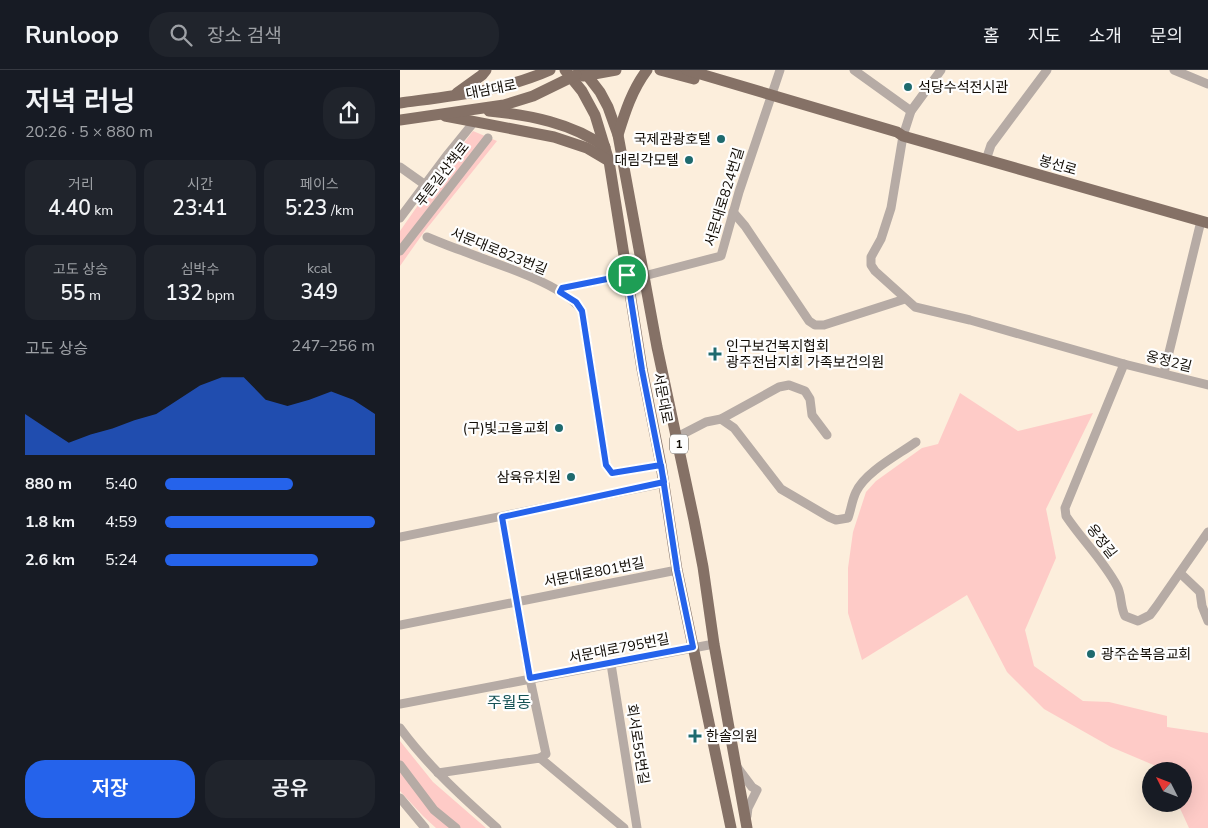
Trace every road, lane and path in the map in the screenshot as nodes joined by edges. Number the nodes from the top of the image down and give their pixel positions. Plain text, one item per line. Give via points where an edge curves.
1 (486, 70) edge
2 (550, 70) edge
3 (616, 70) edge
4 (647, 70) edge
5 (660, 70) edge
6 (687, 70) edge
7 (780, 70) edge
8 (854, 70) edge
9 (941, 70) edge
10 (1047, 70) edge
11 (1174, 70) edge
12 (584, 72) edge
13 (568, 74) edge
14 (719, 83) junction
15 (1208, 84) edge
16 (454, 95) junction
17 (770, 98) junction
18 (400, 103) edge
19 (467, 110) junction
20 (911, 111) junction
21 (436, 114) junction
22 (400, 120) edge
23 (474, 122) junction
24 (618, 135) junction
25 (902, 136) junction
26 (488, 138) dead end
27 (605, 147) junction
28 (986, 160) junction
29 (609, 161) junction
30 (400, 167) edge
31 (424, 184) junction
32 (733, 212) junction
33 (400, 218) edge
34 (1205, 222) edge
35 (427, 237) dead end
36 (400, 251) edge
37 (627, 275) junction
38 (644, 276) junction
39 (560, 292) junction
40 (905, 300) junction
41 (1124, 364) junction
42 (1164, 373) junction
43 (1208, 384) edge
44 (721, 419) junction
45 (827, 435) dead end
46 (677, 437) junction
47 (916, 442) dead end
48 (661, 465) junction
49 (664, 482) junction
50 (502, 517) junction
51 (1208, 532) edge
52 (400, 537) edge
53 (677, 570) junction
54 (1180, 574) junction
55 (517, 602) junction
56 (1208, 621) edge
57 (400, 625) edge
58 (714, 644) junction
59 (693, 647) junction
60 (611, 664) junction
61 (530, 678) junction
62 (400, 704) edge
63 (400, 728) edge
64 (540, 758) junction
65 (734, 763) junction
66 (400, 765) edge
67 (438, 773) junction
68 (400, 798) edge
69 (404, 811) edge
70 (747, 826) edge
71 (425, 828) edge
72 (456, 828) edge
73 (497, 828) edge
74 (624, 828) edge
75 (638, 828) edge
76 (731, 828) edge

1 - 16 main road
2 - 16 main road, 대남대로 via 514,84
3 - 12 main road
4 - 24 main road via 627,106
5 - 14 main road, 봉선로
6 - 14 main road, 봉선로
7 - 17 street, 서문대로824번길
8 - 20 street
9 - 20 street
10 - 28 street via 991,146
11 - 15 street
12 - 13 main road
12 - 24 main road, 서문대로 / 1 via 600,92
13 - 19 main road, 대남대로 via 533,96 504,105
13 - 27 main road, 서문대로 / 1 via 595,114
14 - 17 main road, 봉선로
16 - 18 main road, 대남대로
17 - 25 main road, 봉선로 via 896,137
17 - 32 street, 서문대로824번길
19 - 21 main road, 대남대로
19 - 27 main road via 510,113 557,123
20 - 25 street
21 - 22 main road, 대남대로
21 - 23 main road
23 - 29 main road via 554,137 587,148
23 - 31 street
24 - 38 main road, 서문대로 / 1
25 - 28 main road, 봉선로
25 - 40 street via 891,208 871,257 871,265
26 - 36 street, 푸른길산책로
27 - 29 main road, 서문대로 / 1
28 - 34 main road, 봉선로
29 - 37 main road, 서문대로 / 1
30 - 31 street
31 - 33 street
32 - 38 street, 서문대로824번길 via 722,256
32 - 40 street via 809,322 824,325
34 - 42 street
35 - 39 street, 서문대로823번길 via 515,270
37 - 39 street via 562,288
37 - 48 main road, 서문대로 / 1
38 - 46 main road, 서문대로 / 1
39 - 48 street, 서문대로823번길 via 576,302 582,311 606,465 612,473
40 - 41 street, 옹정2길 via 915,307
41 - 42 street, 옹정2길
41 - 54 street, 옹정길 via 1065,508 1066,516 1108,571 1120,592 1125,616 1130,619 1138,621 1150,615
42 - 43 street, 옹정2길
44 - 45 street via 789,385 808,394 812,415
44 - 46 street via 706,422
44 - 47 street via 734,428 780,489 836,520 848,518 855,493 867,477
46 - 58 main road, 서문대로 / 1 via 703,567
48 - 49 main road, 서문대로 / 1
49 - 50 street
49 - 53 main road, 서문대로 / 1
50 - 52 street
50 - 55 street
51 - 54 street, 옹정길
53 - 55 street, 서문대로801번길
53 - 59 main road, 서문대로 / 1
54 - 56 street via 1200,592
55 - 57 street, 서문대로801번길
55 - 61 street
58 - 59 street, 서문대로795번길
58 - 65 main road, 서문대로 / 1
59 - 60 street, 서문대로795번길
59 - 76 main road, 서문대로 / 1
60 - 61 street, 서문대로795번길
60 - 75 street, 회서로55번길
61 - 62 street, 서문대로795번길
61 - 64 street via 546,754
63 - 67 street
64 - 67 street
64 - 74 street
65 - 70 main road, 서문대로 / 1
65 - 70 street via 757,790 748,808
66 - 72 street via 434,810
67 - 73 street
68 - 69 street
69 - 71 street

